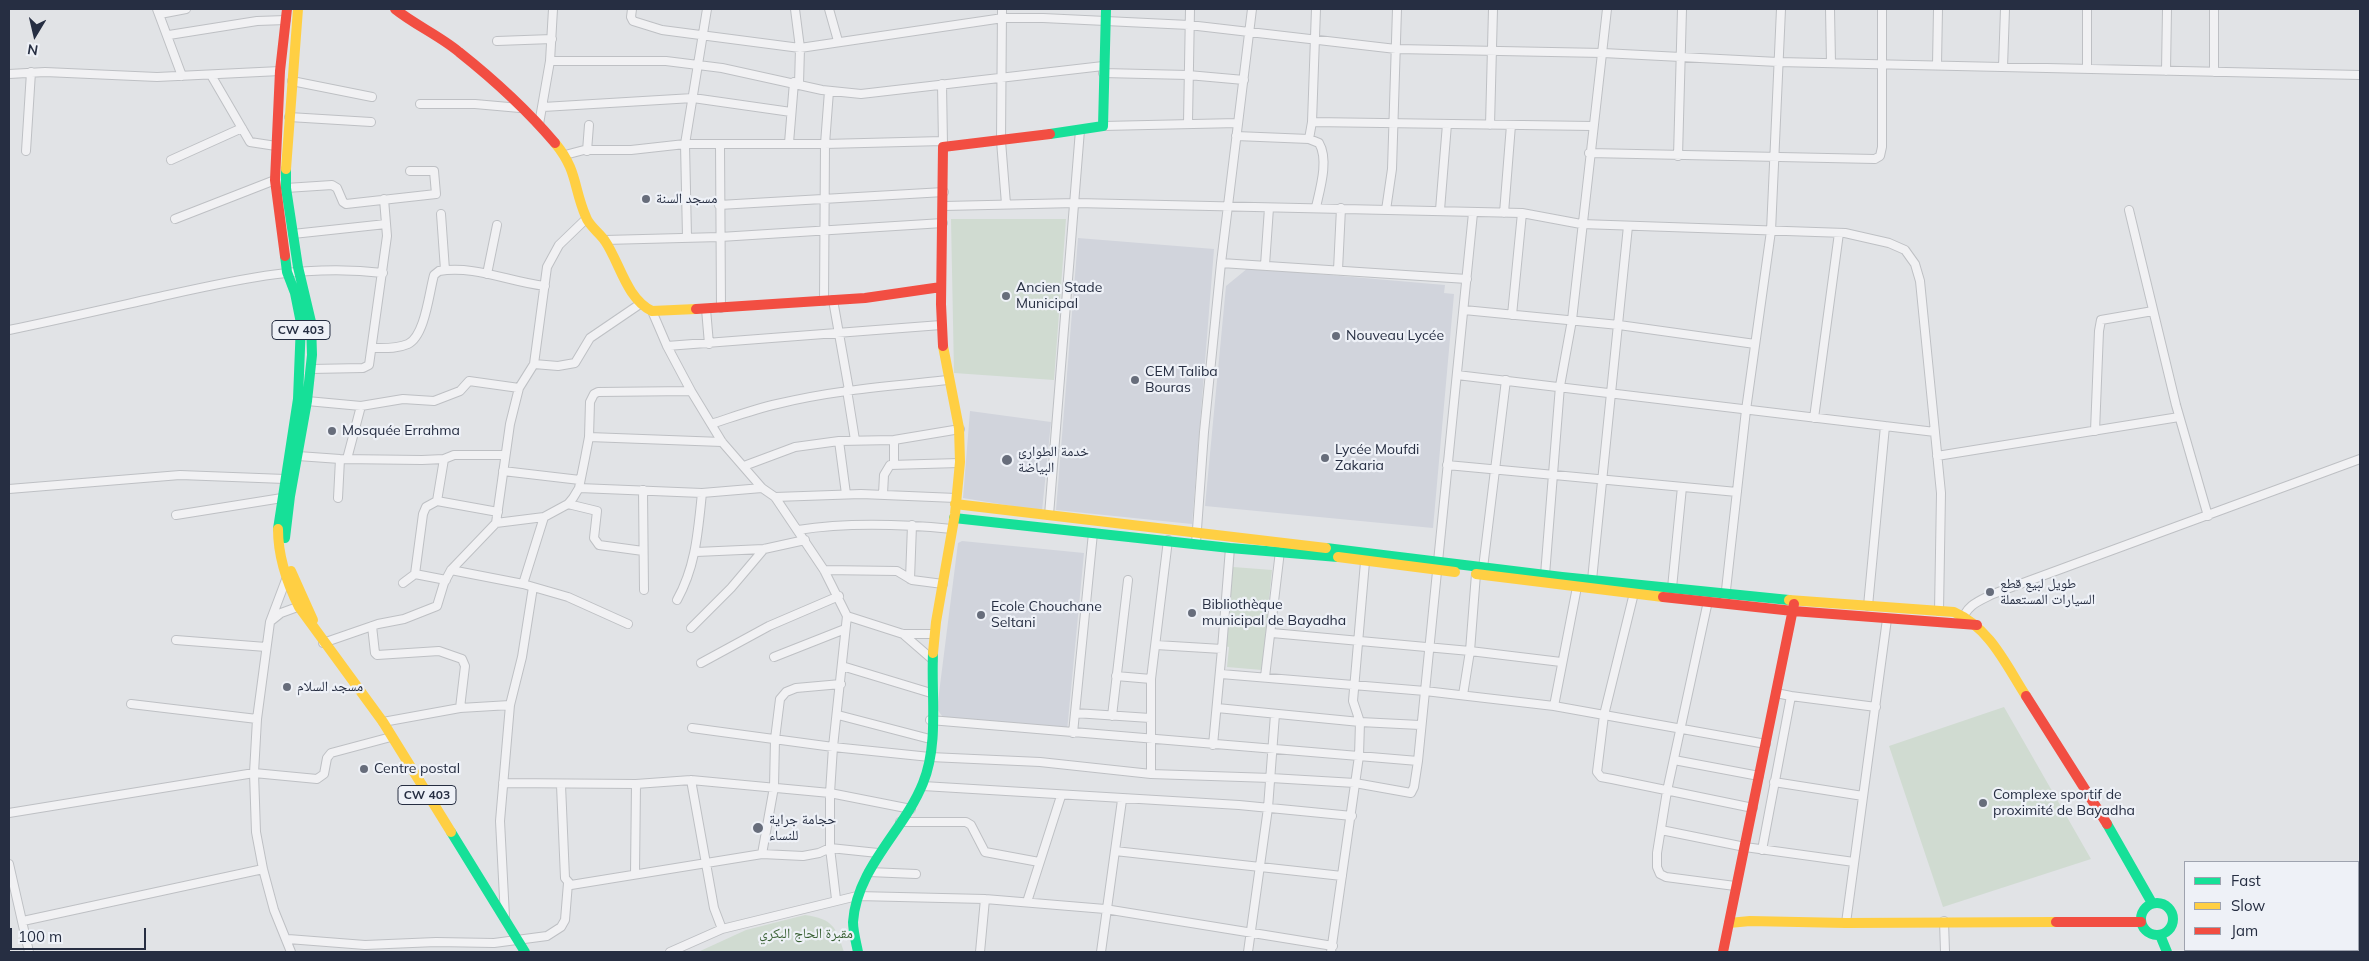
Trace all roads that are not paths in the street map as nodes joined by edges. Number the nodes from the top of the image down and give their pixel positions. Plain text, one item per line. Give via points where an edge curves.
1 (186, 9) edge
2 (287, 9) edge
3 (298, 9) edge
4 (395, 9) edge
5 (553, 9) edge
6 (632, 9) edge
7 (707, 9) edge
8 (795, 9) edge
9 (829, 9) edge
10 (1002, 9) edge
11 (1045, 9) edge
12 (1106, 9) edge
13 (1190, 9) edge
14 (1252, 9) edge
15 (1316, 9) edge
16 (1397, 9) edge
17 (1493, 9) edge
18 (1607, 9) edge
19 (1682, 9) edge
20 (1781, 9) edge
21 (1830, 9) edge
22 (1882, 9) edge
23 (1938, 9) edge
24 (2005, 9) edge
25 (2086, 9) edge
26 (2167, 9) edge
27 (2214, 9) edge
28 (158, 12) edge
29 (1003, 18) junction
30 (1044, 18) junction
31 (286, 20) junction
32 (1105, 20) junction
33 (1189, 25) junction
34 (1250, 31) junction
35 (168, 35) junction
36 (704, 36) junction
37 (552, 39) junction
38 (1315, 40) junction
39 (497, 41) dead end
40 (838, 41) junction
41 (800, 48) junction
42 (1396, 49) junction
43 (1492, 51) junction
44 (1604, 53) junction
45 (1680, 57) junction
46 (550, 62) junction
47 (1778, 62) junction
48 (1831, 63) junction
49 (1882, 64) junction
50 (699, 65) junction
51 (1937, 65) junction
52 (2003, 67) junction
53 (1103, 69) junction
54 (2087, 69) junction
55 (2166, 70) junction
56 (280, 71) junction
57 (31, 72) junction
58 (2214, 72) junction
59 (9, 74) edge
60 (211, 75) junction
61 (1188, 75) junction
62 (2360, 75) edge
63 (182, 76) junction
64 (1003, 77) junction
65 (1244, 80) junction
66 (292, 81) junction
67 (797, 83) junction
68 (942, 84) junction
69 (829, 91) junction
70 (372, 97) dead end
71 (693, 98) junction
72 (420, 104) dead end
73 (520, 108) junction
74 (544, 108) junction
75 (792, 112) junction
76 (289, 117) junction
77 (371, 122) dead end
78 (1188, 122) junction
79 (1312, 122) junction
80 (1238, 123) junction
81 (1394, 123) junction
82 (539, 124) junction
83 (1447, 124) junction
84 (589, 125) dead end
85 (1490, 125) junction
86 (1511, 125) junction
87 (1103, 126) junction
88 (1592, 126) junction
89 (242, 128) junction
90 (1080, 130) junction
91 (1236, 136) junction
92 (1309, 139) junction
93 (1001, 141) junction
94 (789, 143) junction
95 (685, 144) junction
96 (825, 144) junction
97 (943, 144) junction
98 (720, 145) junction
99 (276, 146) junction
100 (587, 150) junction
101 (26, 152) dead end
102 (1589, 153) junction
103 (565, 154) junction
104 (1678, 156) junction
105 (1775, 158) junction
106 (171, 160) dead end
107 (410, 171) dead end
108 (275, 180) junction
109 (286, 188) junction
110 (944, 192) junction
111 (825, 198) junction
112 (384, 199) junction
113 (1076, 203) junction
114 (1006, 204) junction
115 (719, 205) junction
116 (944, 206) junction
117 (1227, 207) junction
118 (1316, 207) junction
119 (1269, 208) junction
120 (1341, 208) junction
121 (1386, 210) junction
122 (1440, 210) junction
123 (2129, 210) dead end
124 (1473, 213) junction
125 (1504, 213) junction
126 (1522, 213) junction
127 (441, 214) dead end
128 (175, 219) dead end
129 (586, 220) junction
130 (943, 223) junction
131 (386, 224) junction
132 (1581, 224) junction
133 (497, 225) dead end
134 (1628, 226) junction
135 (825, 230) junction
136 (1771, 231) junction
137 (1839, 233) junction
138 (293, 234) junction
139 (687, 237) junction
140 (720, 237) junction
141 (605, 240) junction
142 (1221, 263) junction
143 (1265, 265) junction
144 (445, 270) junction
145 (1338, 270) junction
146 (300, 271) junction
147 (287, 272) junction
148 (383, 273) junction
149 (487, 274) junction
150 (1468, 279) junction
151 (545, 286) junction
152 (941, 287) junction
153 (829, 301) junction
154 (640, 304) junction
155 (706, 308) junction
156 (721, 308) junction
157 (1464, 310) junction
158 (652, 311) junction
159 (2153, 312) junction
160 (1512, 315) junction
161 (1572, 320) junction
162 (1619, 324) junction
163 (941, 325) junction
164 (9, 330) edge
165 (838, 334) junction
166 (709, 344) junction
167 (1755, 344) junction
168 (667, 346) junction
169 (372, 348) junction
170 (534, 364) junction
171 (312, 369) junction
172 (1457, 375) junction
173 (948, 380) junction
174 (1506, 380) junction
175 (1560, 386) junction
176 (519, 388) junction
177 (848, 390) junction
178 (691, 391) junction
179 (1612, 393) junction
180 (308, 401) junction
181 (361, 406) junction
182 (1746, 410) junction
183 (2179, 417) junction
184 (1814, 418) junction
185 (711, 424) junction
186 (1885, 426) junction
187 (960, 430) junction
188 (1935, 432) junction
189 (2095, 432) junction
190 (589, 437) junction
191 (839, 440) junction
192 (854, 440) junction
193 (894, 440) junction
194 (722, 442) junction
195 (505, 455) junction
196 (298, 456) junction
197 (1938, 456) junction
198 (344, 459) junction
199 (444, 459) junction
200 (2360, 459) edge
201 (959, 463) junction
202 (894, 464) junction
203 (1447, 465) junction
204 (744, 466) junction
205 (1495, 469) junction
206 (503, 471) junction
207 (1554, 475) junction
208 (285, 479) junction
209 (1602, 479) junction
210 (580, 484) junction
211 (1682, 487) junction
212 (762, 488) junction
213 (9, 489) edge
214 (643, 490) junction
215 (1737, 492) junction
216 (702, 493) junction
217 (846, 494) junction
218 (883, 494) junction
219 (775, 497) junction
220 (282, 498) junction
221 (338, 498) dead end
222 (437, 501) junction
223 (956, 501) junction
224 (568, 504) junction
225 (498, 512) junction
226 (176, 515) dead end
227 (1049, 515) junction
228 (2208, 516) junction
229 (544, 517) junction
230 (496, 523) junction
231 (953, 523) junction
232 (912, 525) junction
233 (798, 530) junction
234 (1197, 532) junction
235 (1093, 533) junction
236 (805, 540) junction
237 (1168, 540) junction
238 (1196, 544) junction
239 (1230, 548) junction
240 (764, 549) junction
241 (643, 551) junction
242 (696, 552) junction
243 (1280, 552) junction
244 (1365, 562) junction
245 (1437, 566) junction
246 (451, 570) junction
247 (824, 570) junction
248 (1480, 571) junction
249 (288, 572) junction
250 (415, 574) junction
251 (1545, 575) junction
252 (910, 579) junction
253 (446, 580) junction
254 (1128, 580) dead end
255 (1592, 580) junction
256 (403, 583) dead end
257 (524, 584) junction
258 (943, 584) junction
259 (533, 587) junction
260 (1577, 588) junction
261 (1672, 588) junction
262 (644, 590) dead end
263 (1634, 594) junction
264 (839, 596) junction
265 (1725, 598) junction
266 (677, 600) dead end
267 (1708, 601) junction
268 (303, 606) junction
269 (1794, 606) junction
270 (1868, 606) junction
271 (1938, 611) junction
272 (847, 616) junction
273 (1887, 619) junction
274 (1963, 620) junction
275 (270, 622) junction
276 (628, 624) dead end
277 (372, 626) junction
278 (691, 628) dead end
279 (845, 629) junction
280 (1272, 633) junction
281 (903, 634) junction
282 (934, 634) junction
283 (176, 640) dead end
284 (1357, 641) junction
285 (323, 642) junction
286 (1156, 645) junction
287 (266, 647) junction
288 (1428, 647) junction
289 (1222, 650) junction
290 (1470, 651) junction
291 (774, 657) dead end
292 (933, 660) junction
293 (701, 662) dead end
294 (1561, 662) junction
295 (842, 666) junction
296 (1220, 674) junction
297 (1116, 676) junction
298 (1265, 677) junction
299 (1151, 679) junction
300 (841, 684) junction
301 (1354, 684) junction
302 (1425, 691) junction
303 (931, 693) junction
304 (1776, 693) junction
305 (1463, 695) junction
306 (1791, 696) junction
307 (131, 704) dead end
308 (510, 705) junction
309 (1554, 706) junction
310 (1876, 707) junction
311 (460, 708) junction
312 (1218, 708) junction
313 (1075, 713) junction
314 (838, 714) junction
315 (1275, 714) junction
316 (1604, 714) junction
317 (1112, 716) junction
318 (1150, 718) junction
319 (257, 719) junction
320 (930, 720) junction
321 (383, 722) junction
322 (1360, 722) junction
323 (1420, 725) junction
324 (692, 728) dead end
325 (1680, 729) junction
326 (1073, 733) junction
327 (392, 737) junction
328 (775, 739) junction
329 (930, 739) junction
330 (1151, 740) junction
331 (1766, 744) junction
332 (1213, 745) junction
333 (833, 747) junction
334 (1272, 748) junction
335 (1359, 756) junction
336 (1763, 756) junction
337 (930, 757) junction
338 (1779, 758) junction
339 (1674, 760) junction
340 (1418, 761) junction
341 (254, 773) junction
342 (1151, 774) junction
343 (1759, 776) junction
344 (1271, 778) junction
345 (691, 780) junction
346 (1774, 782) junction
347 (503, 783) junction
348 (1355, 783) junction
349 (636, 784) junction
350 (561, 785) junction
351 (923, 786) junction
352 (774, 787) junction
353 (1667, 791) junction
354 (830, 793) junction
355 (1061, 796) junction
356 (1863, 796) junction
357 (1122, 800) junction
358 (1268, 808) junction
359 (1752, 808) junction
360 (910, 809) junction
361 (9, 813) edge
362 (1352, 816) junction
363 (900, 822) junction
364 (1661, 830) junction
365 (830, 848) junction
366 (1745, 848) junction
367 (1762, 850) junction
368 (1115, 851) junction
369 (878, 853) junction
370 (762, 854) junction
371 (707, 862) junction
372 (1039, 862) junction
373 (1854, 862) junction
374 (9, 864) edge
375 (1260, 865) junction
376 (263, 869) junction
377 (869, 872) junction
378 (635, 874) junction
379 (916, 874) dead end
380 (1342, 876) junction
381 (568, 883) junction
382 (1735, 886) junction
383 (857, 896) junction
384 (836, 899) junction
385 (986, 899) junction
386 (1027, 902) junction
387 (2152, 903) junction
388 (1105, 909) junction
389 (2174, 918) junction
390 (2184, 919) edge
391 (23, 921) junction
392 (1944, 921) junction
393 (2141, 922) junction
394 (506, 923) junction
395 (1846, 923) junction
396 (1728, 924) junction
397 (722, 929) junction
398 (1250, 933) junction
399 (2160, 935) junction
400 (288, 939) junction
401 (519, 941) junction
402 (1332, 949) edge
403 (29, 952) edge
404 (291, 952) edge
405 (525, 952) edge
406 (670, 952) edge
407 (858, 952) edge
408 (980, 952) edge
409 (1101, 952) edge
410 (1248, 952) edge
411 (1723, 952) edge
412 (1945, 952) edge
413 (2167, 952) edge

1 - 28 street
2 - 31 street, CW 403
3 - 66 street, CW 403
4 - 73 street via 458,51
5 - 37 street
6 - 36 street via 631,19 646,26
7 - 36 street
8 - 41 street
9 - 40 street
10 - 29 street
11 - 30 street
12 - 32 street
13 - 33 street
14 - 34 street
15 - 38 street
16 - 42 street
17 - 43 street
18 - 44 street
19 - 45 street
20 - 47 street
21 - 48 street
22 - 49 street
23 - 51 street
24 - 52 street
25 - 54 street
26 - 55 street
27 - 58 street
28 - 35 street
29 - 30 street
29 - 40 street
29 - 64 street
30 - 32 street
31 - 35 street via 257,21
31 - 56 street, CW 403
32 - 33 street
32 - 53 street
33 - 34 street
33 - 61 street
34 - 38 street
34 - 65 street
35 - 63 street
36 - 41 street
36 - 50 street
37 - 39 street
37 - 46 street
38 - 42 street
38 - 79 street
40 - 41 street
41 - 67 street
42 - 43 street
42 - 81 street
43 - 44 street
43 - 85 street
44 - 45 street
44 - 88 street
45 - 47 street
45 - 104 street
46 - 50 street via 666,61
46 - 74 street
47 - 48 street
47 - 105 street
48 - 49 street
49 - 51 street
49 - 105 street via 1883,136 1880,156 1874,159
50 - 67 street
50 - 71 street
51 - 52 street
52 - 54 street
53 - 61 street
53 - 64 street
53 - 87 street
54 - 55 street
55 - 58 street
56 - 60 street
56 - 99 street, CW 403
57 - 59 street
57 - 63 street
57 - 101 street
58 - 62 street
60 - 63 street
60 - 89 street
61 - 65 street
61 - 78 street
64 - 68 street
64 - 93 street
65 - 80 street
66 - 70 street
66 - 76 street, CW 403
67 - 69 street
67 - 75 street
68 - 69 street via 861,94
68 - 97 street
69 - 96 street
71 - 74 street
71 - 75 street
71 - 95 street
72 - 73 street
73 - 82 street
74 - 82 street
75 - 94 street
76 - 77 street
76 - 109 street, CW 403
78 - 80 street
78 - 87 street
79 - 81 street
79 - 92 street
80 - 91 street
81 - 83 street
81 - 121 street
82 - 103 street
83 - 85 street
83 - 122 street
84 - 100 street
85 - 86 street
86 - 88 street
86 - 125 street
87 - 90 street
88 - 102 street
89 - 99 street via 253,144
89 - 106 street
90 - 93 street
90 - 113 street
91 - 92 street
91 - 117 street
92 - 118 street via 1319,143 1323,150
93 - 97 street
93 - 114 street
94 - 96 street
94 - 98 street
95 - 98 street
95 - 100 street via 631,150
95 - 139 street
96 - 97 street
96 - 111 street
97 - 110 street
98 - 115 street
99 - 108 street, CW 403
100 - 103 street
102 - 104 street
102 - 132 street
103 - 129 street
104 - 105 street
105 - 136 street
107 - 112 street via 434,171 436,194
108 - 128 street
108 - 147 street, CW 403
109 - 112 street via 335,186 344,204
109 - 138 street, CW 403
110 - 111 street
110 - 116 street
111 - 115 street
111 - 135 street
112 - 131 street
113 - 114 street
113 - 117 street
113 - 227 street
114 - 116 street
115 - 140 street
116 - 130 street
117 - 119 street
117 - 142 street
118 - 119 street
118 - 120 street
119 - 143 street
120 - 121 street
120 - 145 street
121 - 122 street
122 - 124 street
123 - 159 street
124 - 125 street
124 - 150 street
125 - 126 street
126 - 132 street
126 - 160 street
127 - 144 street
129 - 141 street
129 - 151 street via 554,251 547,267
130 - 135 street
130 - 152 street
131 - 138 street
131 - 148 street via 388,236
132 - 134 street
132 - 161 street
133 - 149 street
134 - 136 street
134 - 162 street
135 - 140 street
135 - 153 street
136 - 137 street
136 - 167 street
137 - 184 street
137 - 188 street via 1889,243 1905,250 1915,264 1920,280
138 - 146 street, CW 403
139 - 140 street
139 - 141 street
140 - 156 street
141 - 154 street
142 - 143 street
142 - 234 street
143 - 145 street
144 - 149 street
144 - 169 street via 434,275 417,336 402,346
145 - 150 street
146 - 147 street
146 - 148 street via 348,268
146 - 171 street, CW 403 via 311,322
147 - 164 street via 216,284
147 - 208 street, CW 403 via 301,323 298,399
148 - 169 street
149 - 151 street
150 - 157 street
151 - 170 street
152 - 153 street
152 - 163 street
153 - 156 street
153 - 165 street
154 - 158 street
154 - 170 street via 590,338 575,363 558,366
155 - 156 street
155 - 158 street
155 - 166 street
157 - 160 street
157 - 172 street
158 - 168 street
159 - 183 street
159 - 189 street via 2102,320
160 - 161 street
161 - 162 street
161 - 175 street
162 - 167 street
162 - 179 street
163 - 165 street
163 - 173 street
165 - 166 street
165 - 177 street
166 - 168 street
167 - 182 street
168 - 178 street
169 - 171 street via 369,365 363,368
170 - 176 street
171 - 180 street, CW 403
172 - 174 street
172 - 203 street
173 - 177 street
173 - 187 street
174 - 175 street
174 - 205 street
175 - 179 street
175 - 207 street
176 - 181 street via 469,381 460,391 438,400 403,399
176 - 195 street
177 - 185 street via 775,404
177 - 192 street
178 - 185 street
178 - 190 street via 598,392 590,402
179 - 182 street
179 - 209 street
180 - 181 street
180 - 196 street, CW 403
181 - 198 street
182 - 184 street
182 - 215 street
183 - 189 street
183 - 228 street
184 - 186 street
185 - 194 street
186 - 188 street
186 - 270 street
187 - 193 street
187 - 201 street
188 - 197 street
189 - 197 street
190 - 194 street
190 - 210 street
191 - 192 street
191 - 204 street via 796,447
191 - 217 street
192 - 193 street
193 - 202 street
194 - 204 street
195 - 199 street via 454,455
195 - 206 street
196 - 198 street
196 - 249 street, CW 403 via 284,535
197 - 271 street via 1941,493
198 - 199 street
198 - 221 street
199 - 222 street
200 - 228 street
201 - 202 street
201 - 223 street
202 - 218 street via 885,471
203 - 205 street
203 - 245 street
204 - 212 street
205 - 207 street
205 - 248 street
206 - 210 street
206 - 225 street
207 - 209 street
207 - 251 street
208 - 213 street via 180,475
208 - 220 street, CW 403
209 - 211 street
209 - 255 street
210 - 214 street
210 - 224 street
211 - 215 street
211 - 261 street
212 - 216 street
212 - 219 street
214 - 216 street
214 - 241 street
215 - 265 street
216 - 242 street
217 - 218 street
217 - 219 street
218 - 223 street
219 - 233 street
220 - 226 street
220 - 249 street, CW 403 via 278,538
222 - 225 street
222 - 250 street via 424,511
223 - 227 street
223 - 231 street
224 - 229 street
224 - 241 street via 597,511 594,538 599,545
225 - 230 street
227 - 234 street
228 - 274 street via 1993,594 1971,605
229 - 230 street
229 - 257 street
230 - 246 street
231 - 232 street
231 - 235 street
231 - 258 street
232 - 233 street via 831,525
232 - 252 street
233 - 236 street
234 - 238 street
234 - 245 street
235 - 237 street
235 - 313 street
236 - 240 street
236 - 247 street
237 - 238 street
237 - 286 street
238 - 239 street
239 - 243 street
239 - 289 street
240 - 242 street
240 - 278 street
241 - 262 street
242 - 266 street
243 - 244 street
243 - 280 street
244 - 245 street
244 - 284 street
245 - 248 street
245 - 288 street
246 - 253 street
246 - 257 street
247 - 252 street via 897,571
247 - 264 street
248 - 251 street
248 - 260 street
248 - 290 street
249 - 268 street, CW 403
249 - 275 street
250 - 253 street
250 - 256 street
251 - 255 street
252 - 258 street
253 - 277 street via 437,606 404,620
254 - 297 street
255 - 261 street
257 - 259 street
258 - 282 street
259 - 276 street via 568,597
259 - 308 street via 522,657
260 - 263 street
260 - 294 street
261 - 265 street
263 - 267 street
263 - 316 street
264 - 272 street
264 - 293 street via 769,626
265 - 267 street
265 - 269 street
267 - 325 street
268 - 275 street via 282,613
268 - 285 street, CW 403
269 - 270 street
269 - 273 street
269 - 304 street
270 - 271 street
271 - 274 street via 1954,612
272 - 279 street
272 - 281 street
273 - 274 street
273 - 310 street
274 - 387 street via 1978,626 1995,647 2104,818
275 - 287 street
277 - 285 street
277 - 311 street via 377,655 439,652 462,659 465,666
279 - 291 street
279 - 295 street
280 - 284 street
280 - 298 street
281 - 282 street
281 - 292 street
282 - 292 street
283 - 287 street
284 - 288 street
284 - 301 street
285 - 321 street, CW 403
286 - 289 street
286 - 299 street
287 - 319 street
288 - 290 street
288 - 302 street
289 - 296 street
290 - 294 street
290 - 305 street
292 - 303 street
294 - 309 street
295 - 300 street
295 - 303 street
296 - 298 street
296 - 312 street
297 - 299 street
297 - 317 street
298 - 301 street
299 - 318 street
300 - 314 street
300 - 328 street via 796,688 786,692 780,699
301 - 302 street
301 - 322 street via 1353,701
302 - 305 street
302 - 323 street
303 - 320 street
304 - 306 street
304 - 331 street
305 - 309 street
306 - 310 street
306 - 338 street
307 - 319 street
308 - 311 street
308 - 347 street
309 - 316 street
310 - 356 street
311 - 321 street
312 - 315 street
312 - 332 street
313 - 317 street
313 - 326 street
314 - 329 street
314 - 333 street
315 - 322 street
315 - 334 street
316 - 325 street
316 - 353 street via 1597,772 1601,777
317 - 318 street
318 - 330 street
319 - 341 street
320 - 326 street
320 - 329 street
321 - 327 street, CW 403
322 - 323 street
322 - 335 street
323 - 340 street
324 - 328 street
325 - 331 street
325 - 339 street
326 - 330 street
327 - 341 street via 331,752 324,774 317,779
327 - 394 street, CW 403
328 - 333 street
328 - 352 street
329 - 337 street
330 - 332 street
330 - 342 street
331 - 336 street
332 - 334 street
333 - 337 street
333 - 354 street
334 - 335 street
334 - 344 street
335 - 340 street
335 - 348 street
336 - 338 street
336 - 343 street
337 - 342 street via 1040,762
337 - 351 street
338 - 346 street
339 - 343 street
339 - 353 street
340 - 348 street via 1411,793
341 - 361 street
341 - 376 street via 256,832
342 - 344 street
343 - 359 street
344 - 348 street
344 - 358 street
345 - 349 street
345 - 352 street
345 - 371 street
346 - 356 street
346 - 367 street
347 - 350 street
347 - 394 street via 500,821
348 - 362 street
349 - 350 street
349 - 378 street
350 - 381 street via 565,878
351 - 355 street
351 - 360 street
352 - 354 street
352 - 370 street
353 - 359 street
353 - 364 street
354 - 360 street
354 - 365 street
355 - 357 street
355 - 372 street
356 - 373 street
357 - 358 street
357 - 368 street
358 - 362 street
358 - 375 street
359 - 366 street
360 - 363 street
362 - 380 street
363 - 369 street
363 - 372 street via 966,822 971,825 984,852
364 - 366 street
364 - 382 street via 1657,853 1660,874
365 - 369 street
365 - 370 street via 803,856
365 - 384 street
366 - 367 street
366 - 382 street
367 - 373 street
368 - 375 street
368 - 388 street
369 - 377 street
370 - 371 street
371 - 378 street
371 - 397 street via 714,908
372 - 386 street
373 - 395 street
374 - 391 street
375 - 380 street
375 - 398 street
376 - 391 street
376 - 400 street via 274,910
377 - 379 street
377 - 383 street
378 - 381 street
380 - 402 street
381 - 401 street via 567,913 561,928 547,936
382 - 396 street
383 - 384 street
383 - 385 street
383 - 407 street via 853,937
384 - 397 street
385 - 386 street
385 - 408 street
386 - 388 street
387 - 389 street via 2167,905
387 - 393 street via 2142,913
388 - 398 street
388 - 409 street
389 - 390 street
389 - 399 street via 2172,927
391 - 403 street
392 - 393 street
392 - 395 street
392 - 412 street
393 - 399 street via 2148,932
394 - 401 street, CW 403
395 - 396 street via 1750,921
396 - 411 street
397 - 406 street
398 - 402 street
398 - 410 street
399 - 413 street
400 - 401 street via 365,946
400 - 404 street
401 - 405 street, CW 403

